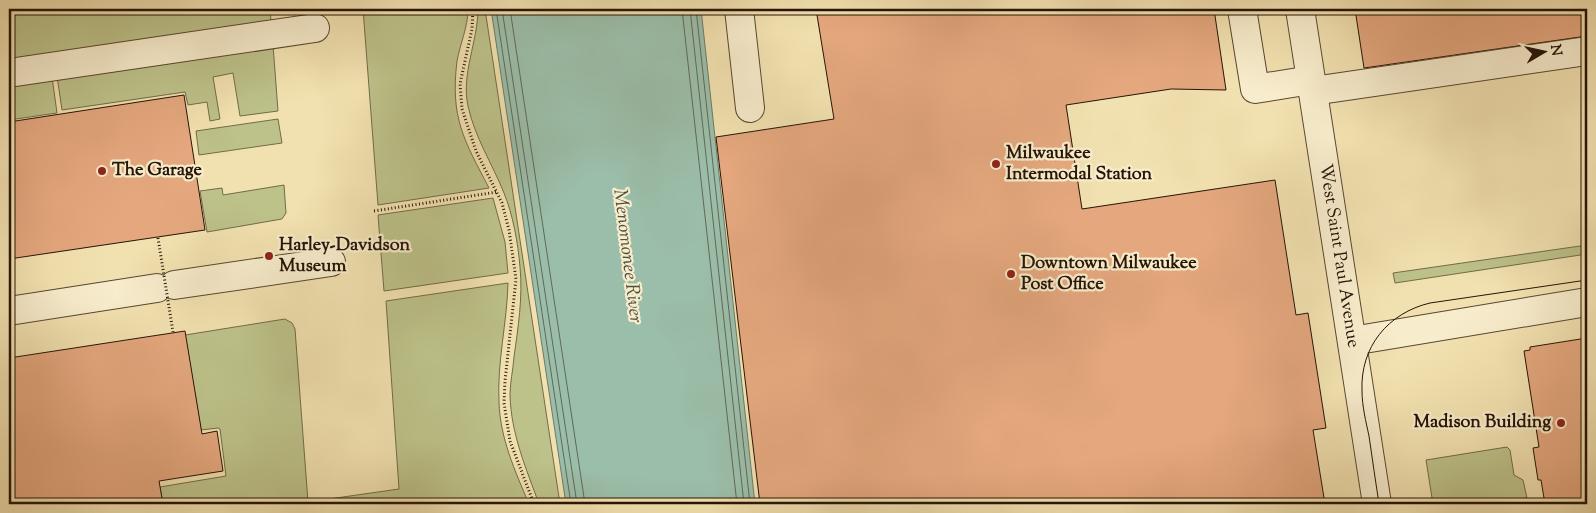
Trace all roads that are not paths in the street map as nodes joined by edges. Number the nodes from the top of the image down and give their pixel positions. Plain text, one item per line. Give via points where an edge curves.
1 (738, 9) edge
2 (1242, 9) edge
3 (1300, 9) edge
4 (315, 28) dead end
5 (1587, 51) edge
6 (9, 73) edge
7 (1312, 86) junction
8 (750, 108) dead end
9 (331, 262) dead end
10 (1587, 302) edge
11 (9, 310) edge
12 (1352, 341) junction
13 (1377, 504) edge

1 - 8 street
2 - 7 street via 1255,89
3 - 7 street, West Saint Paul Avenue
4 - 6 street
5 - 7 street
7 - 12 street, West Saint Paul Avenue
9 - 11 street
10 - 12 street
12 - 13 street, West Saint Paul Avenue

